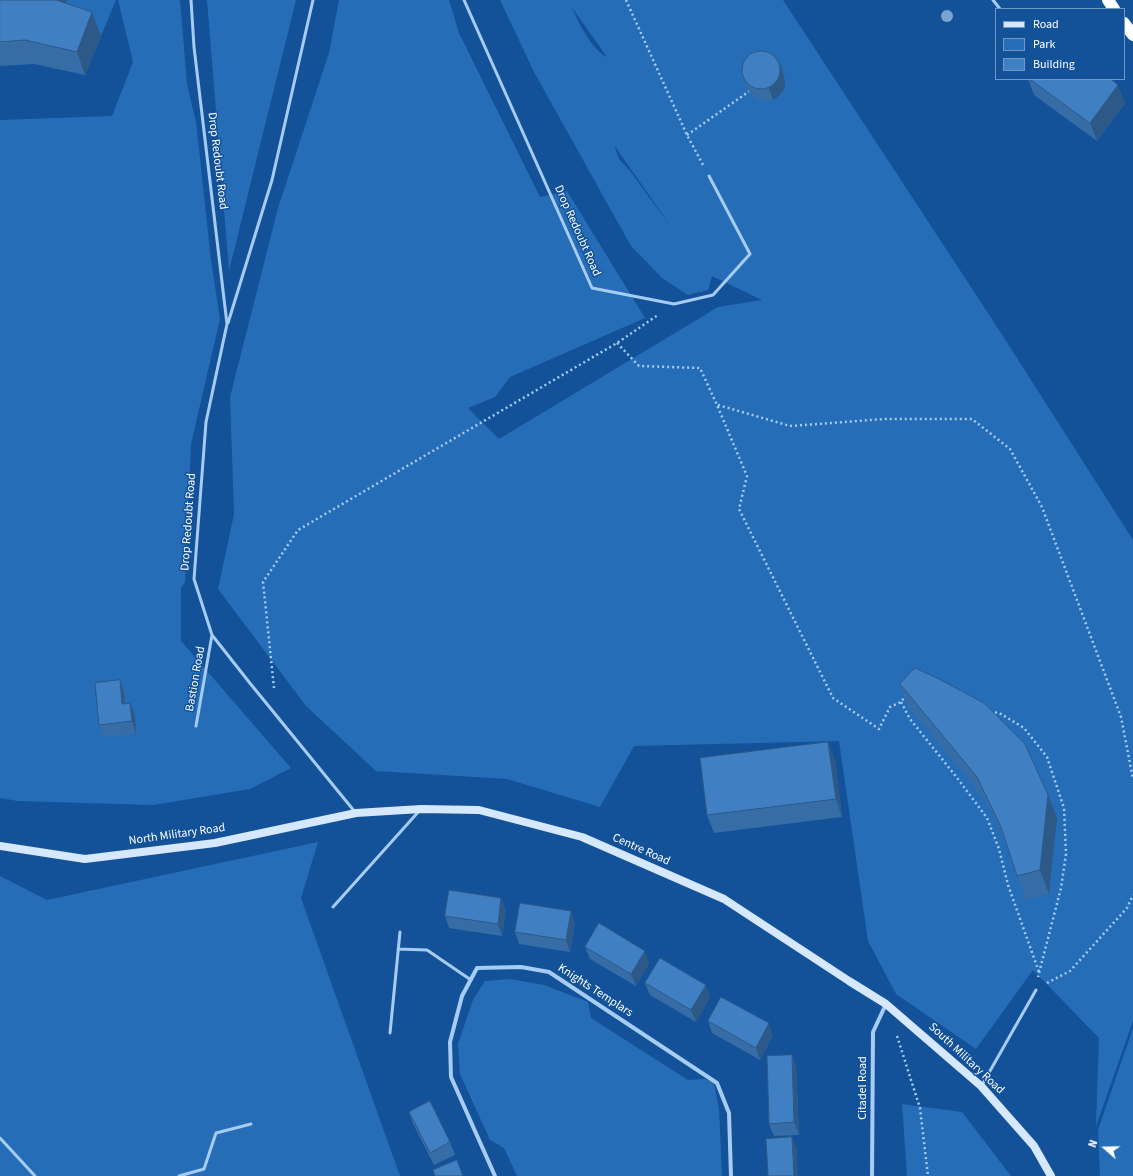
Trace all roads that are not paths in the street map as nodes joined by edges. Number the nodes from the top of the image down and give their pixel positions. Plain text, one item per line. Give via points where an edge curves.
1 (191, 0) edge
2 (313, 0) edge
3 (464, 0) edge
4 (993, 0) edge
5 (999, 8) edge
6 (1125, 24) edge
7 (1133, 35) edge
8 (709, 176) road end
9 (228, 324) junction
10 (212, 635) junction
11 (196, 726) dead end
12 (421, 809) junction
13 (356, 814) junction
14 (0, 846) edge
15 (333, 907) dead end
16 (400, 932) dead end
17 (398, 949) junction
18 (471, 980) junction
19 (1036, 990) road end
20 (886, 1004) junction
21 (390, 1033) dead end
22 (981, 1086) junction
23 (251, 1124) dead end
24 (0, 1138) edge
25 (35, 1176) edge
26 (179, 1176) edge
27 (495, 1176) edge
28 (731, 1176) edge
29 (872, 1176) edge
30 (1051, 1176) edge

1 - 9 lane, Drop Redoubt Road via 194,47
2 - 9 lane, Drop Redoubt Road via 272,180
3 - 8 lane, Drop Redoubt Road via 592,288 674,304 713,295 750,254
4 - 5 lane
6 - 7 highway
9 - 10 lane, Drop Redoubt Road via 206,422 194,579
10 - 11 lane, Bastion Road
10 - 13 lane, Drop Redoubt Road
12 - 13 street, Centre Road
12 - 15 lane
12 - 20 street, Centre Road via 479,810 582,837 724,900
13 - 14 street, North Military Road via 215,843 85,859
16 - 17 lane
17 - 18 lane via 427,950
17 - 21 lane
18 - 27 street, Knights Templars via 462,996 450,1042 451,1077
18 - 28 street, Knights Templars via 477,968 521,967 549,972 717,1083 729,1113
19 - 22 lane
20 - 22 street, South Military Road
20 - 29 street, Citadel Road via 873,1032
22 - 30 street, South Military Road via 1034,1146
23 - 26 lane via 216,1133 204,1168
24 - 25 lane

